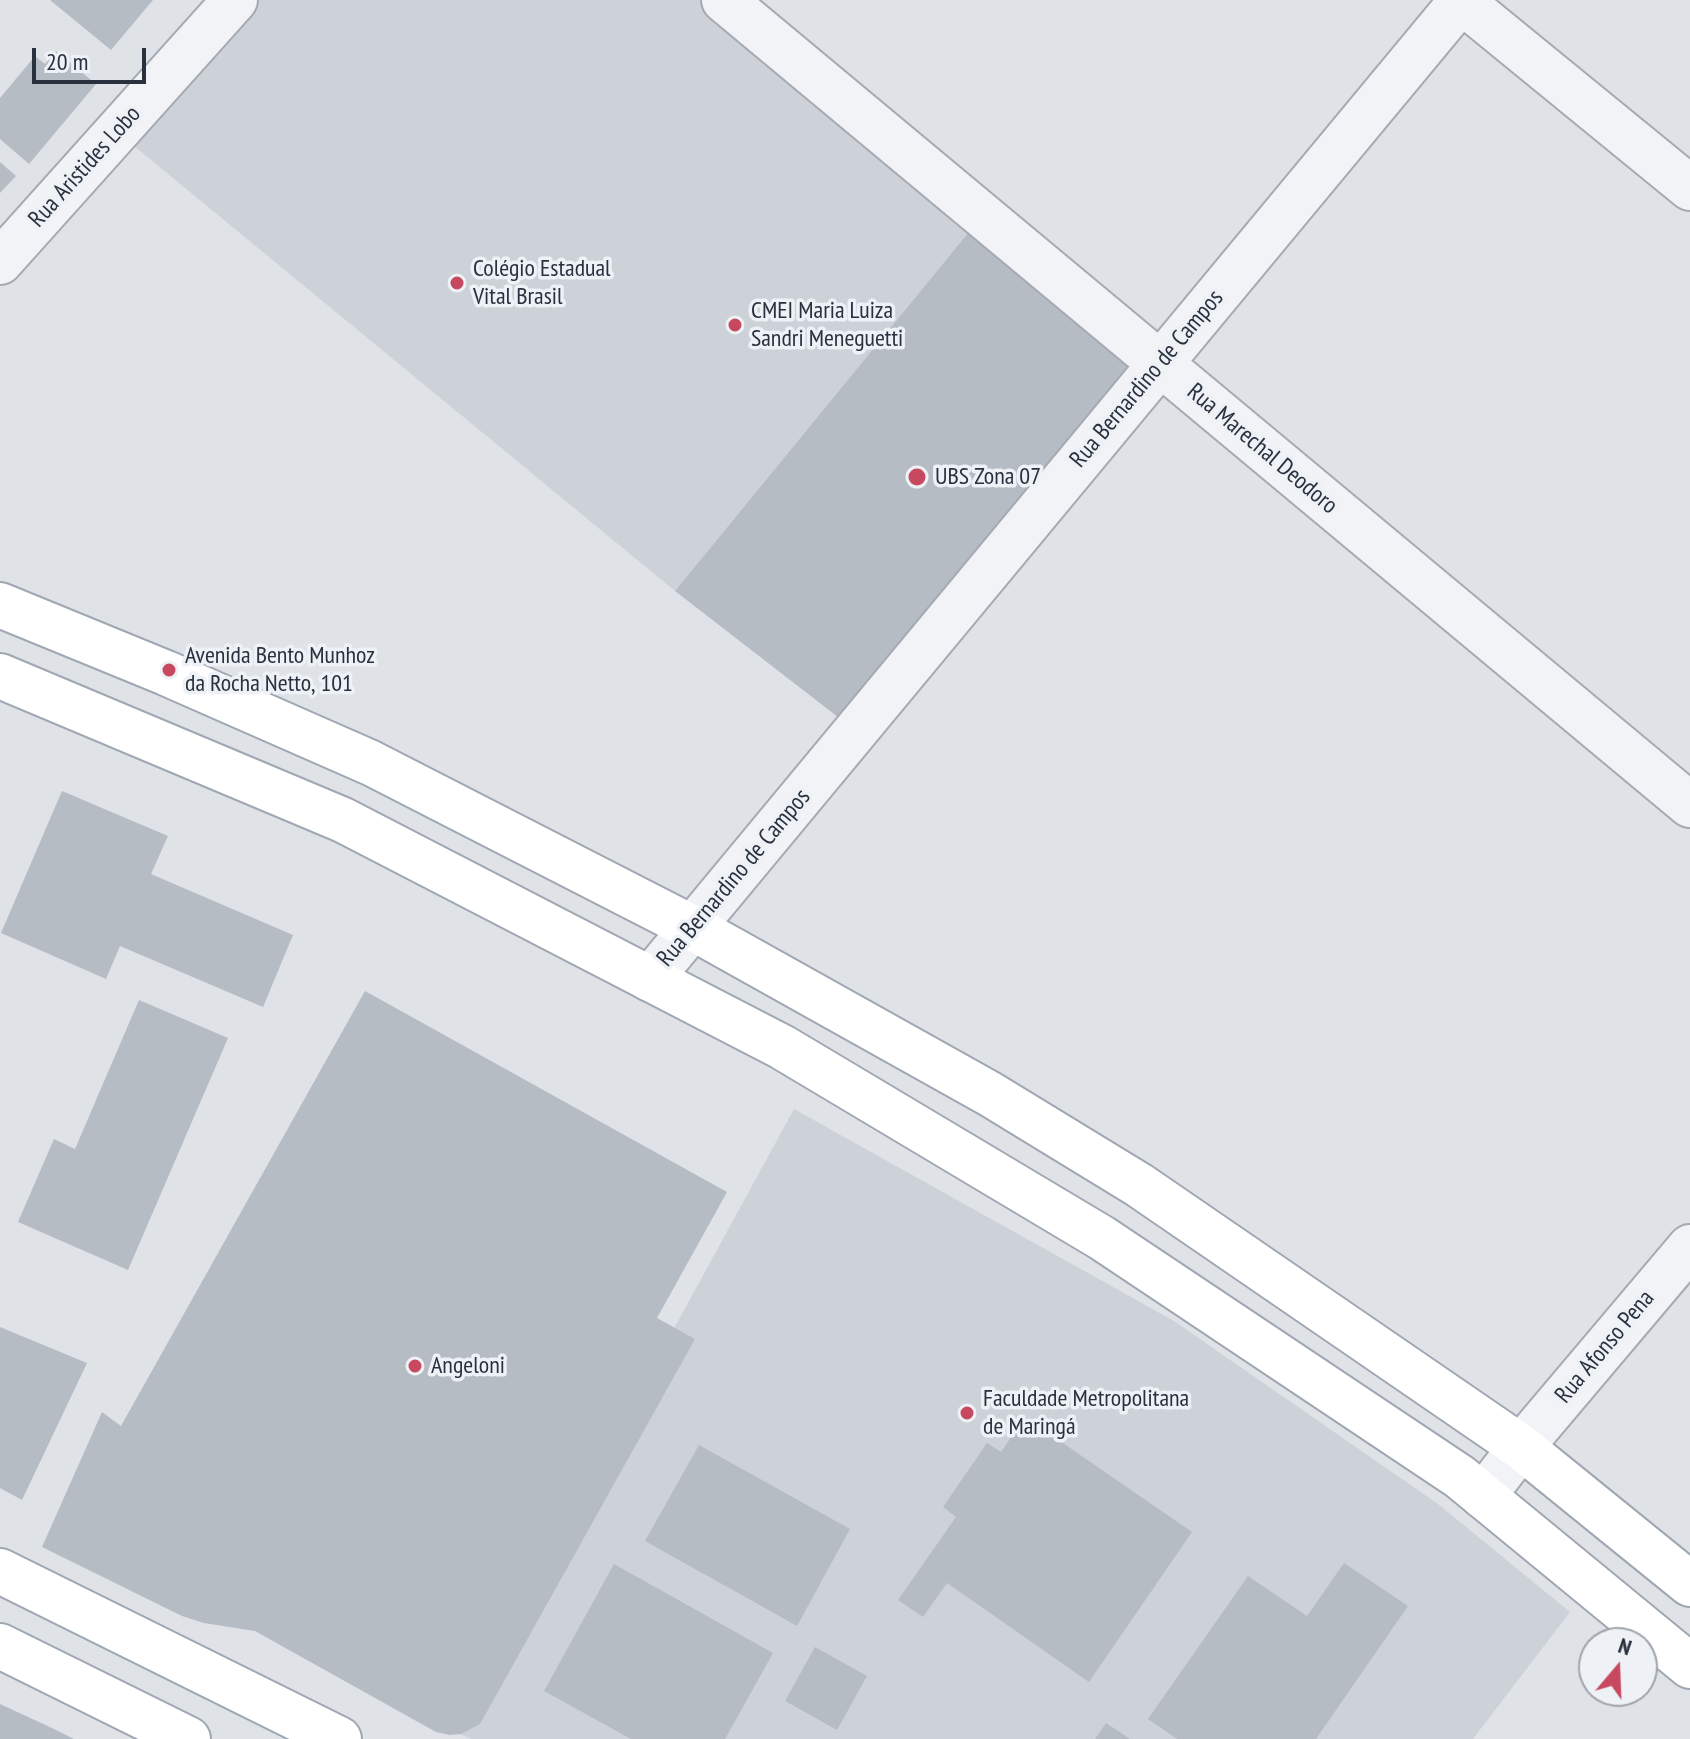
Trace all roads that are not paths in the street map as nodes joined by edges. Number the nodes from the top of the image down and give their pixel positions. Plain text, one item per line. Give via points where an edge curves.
1 (235, 0) edge
2 (724, 0) edge
3 (1461, 0) edge
4 (1690, 188) edge
5 (0, 262) edge
6 (1160, 363) junction
7 (0, 605) edge
8 (0, 676) edge
9 (257, 713) junction
10 (228, 771) junction
11 (1690, 805) edge
12 (693, 928) junction
13 (650, 979) junction
14 (1139, 1185) junction
15 (1102, 1238) junction
16 (1690, 1247) edge
17 (1521, 1447) junction
18 (1483, 1496) junction
19 (0, 1571) edge
20 (1690, 1584) edge
21 (0, 1646) edge
22 (1690, 1666) edge
23 (188, 1739) edge
24 (339, 1739) edge

1 - 5 street, Rua Aristides Lobo
2 - 6 street, Rua Marechal Deodoro
3 - 4 street
3 - 6 street, Rua Bernardino de Campos
6 - 11 street, Rua Marechal Deodoro
6 - 12 street, Rua Bernardino de Campos
7 - 9 main road
8 - 10 main road
9 - 10 main road
9 - 12 main road via 371,763
10 - 13 main road via 343,820
12 - 13 street, Rua Bernardino de Campos
12 - 14 main road via 990,1094
13 - 15 main road via 782,1047
14 - 15 main road
14 - 17 main road
15 - 18 main road
16 - 17 street, Rua Afonso Pena
17 - 18 street, Rua Afonso Pena
17 - 20 main road
18 - 22 main road
19 - 24 main road
21 - 23 main road

